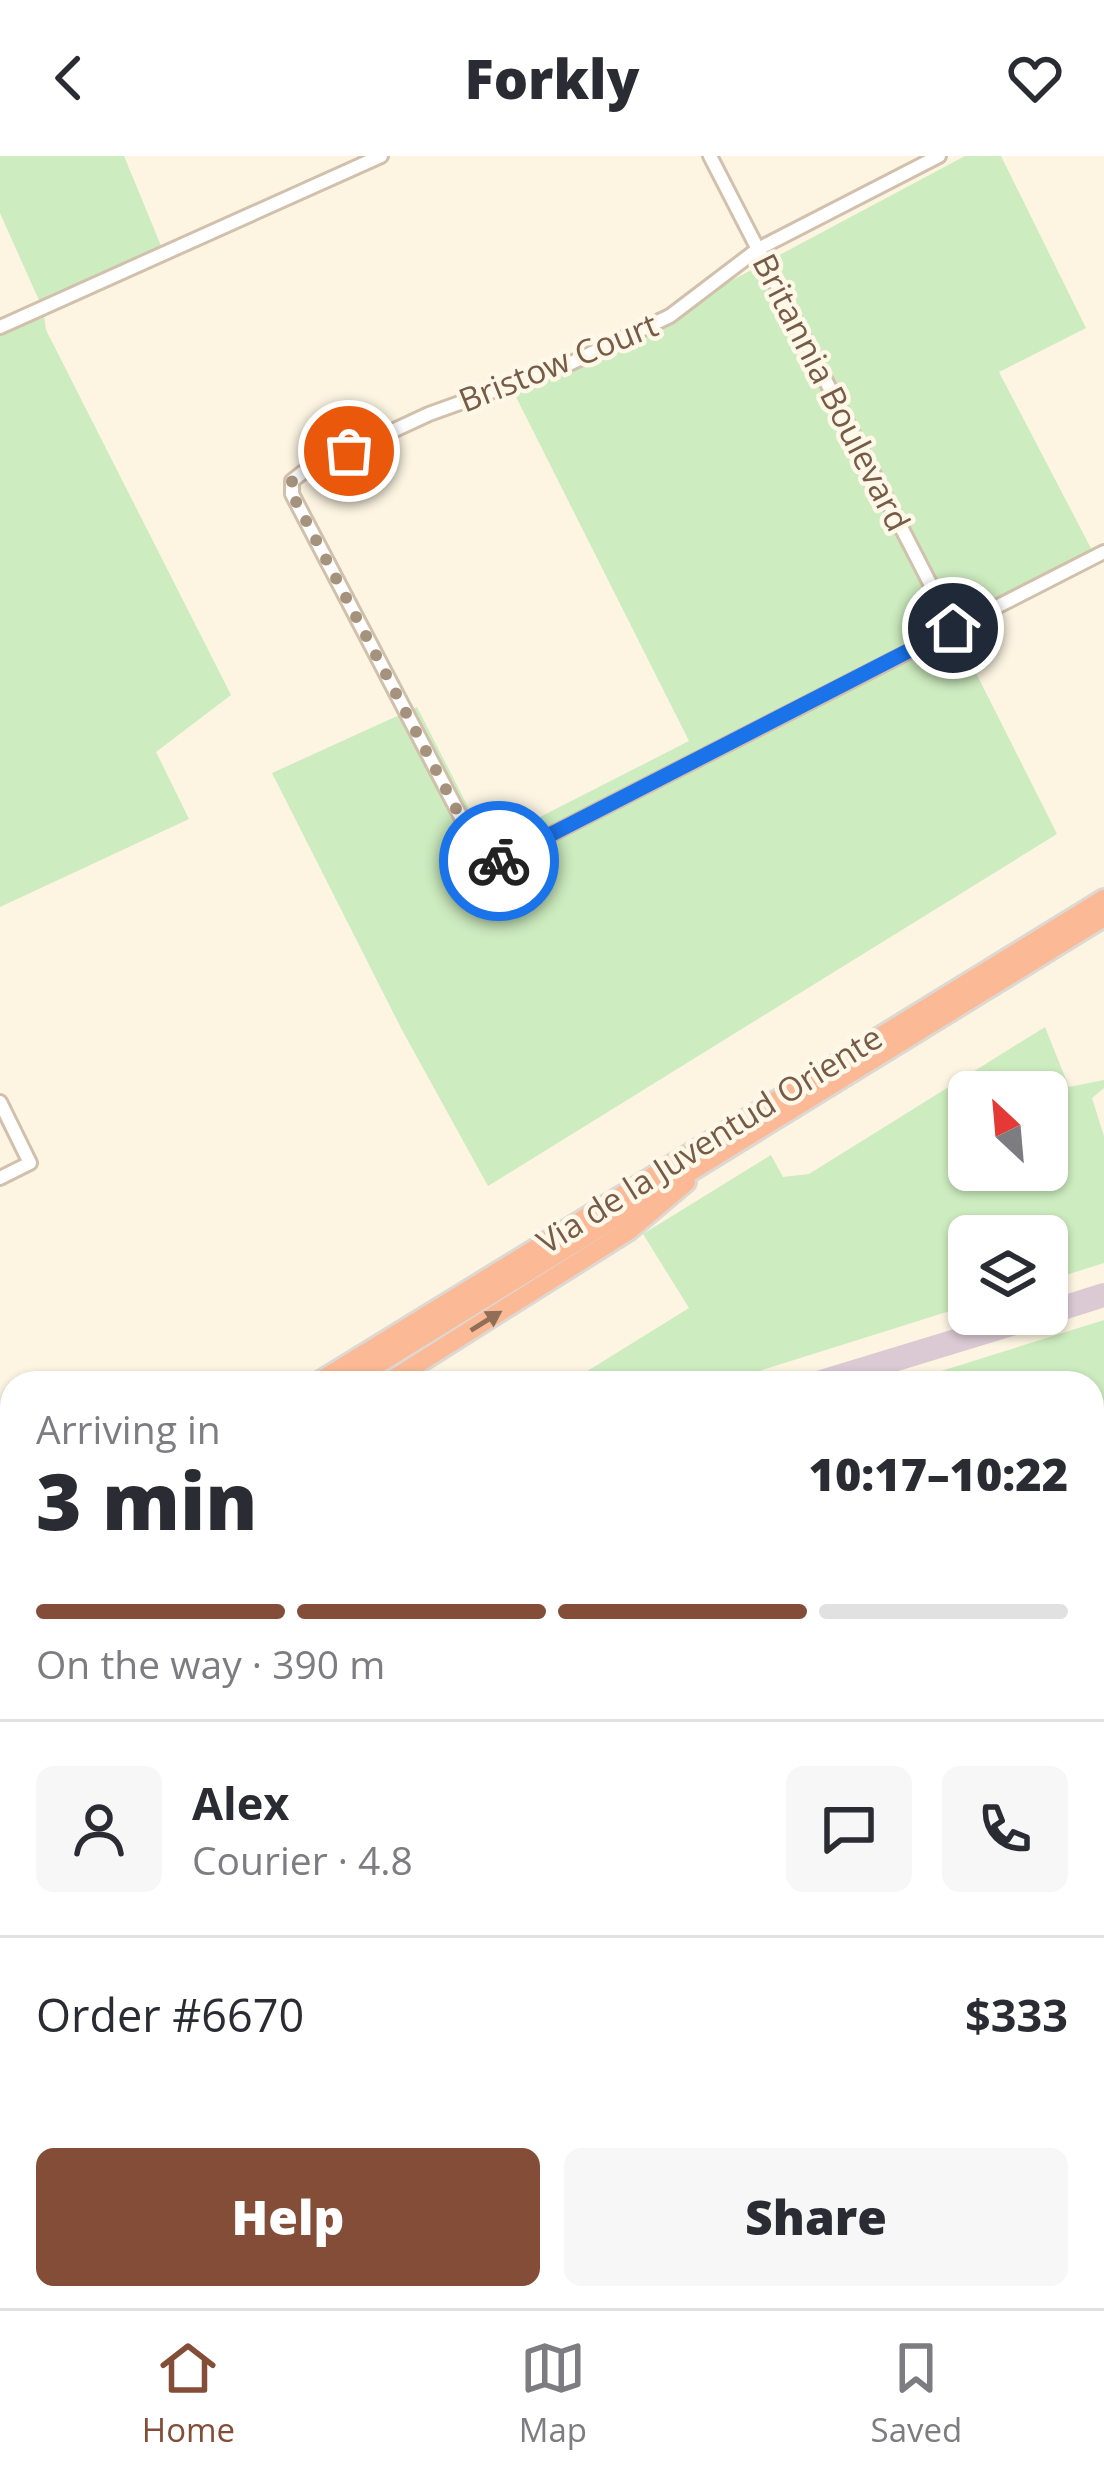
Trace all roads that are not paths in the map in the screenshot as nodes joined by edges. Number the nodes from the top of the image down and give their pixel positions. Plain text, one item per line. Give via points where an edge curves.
1 (381, 156) edge
2 (710, 156) edge
3 (939, 156) edge
4 (758, 249) junction
5 (0, 327) edge
6 (1104, 552) edge
7 (953, 628) junction
8 (1104, 899) edge
9 (1104, 917) edge
10 (1019, 959) junction
11 (0, 1102) edge
12 (719, 1152) junction
13 (0, 1178) edge
14 (337, 1371) edge
15 (366, 1371) edge
16 (405, 1371) edge

1 - 5 street
2 - 4 street, Britannia Boulevard
3 - 4 street, Bristow Court
4 - 7 street, Britannia Boulevard
4 - 7 street, Bristow Court via 670,316 404,425 292,481 292,494 487,868
6 - 7 street
8 - 10 highway, Via de la Juventud Oriente
9 - 10 highway, Via de la Juventud Oriente
10 - 12 highway, Via de la Juventud Oriente
10 - 14 highway, Via de la Juventud Oriente
11 - 13 street via 30,1162
12 - 15 highway, Via de la Juventud Oriente
16 -> 12 highway via 642,1221

